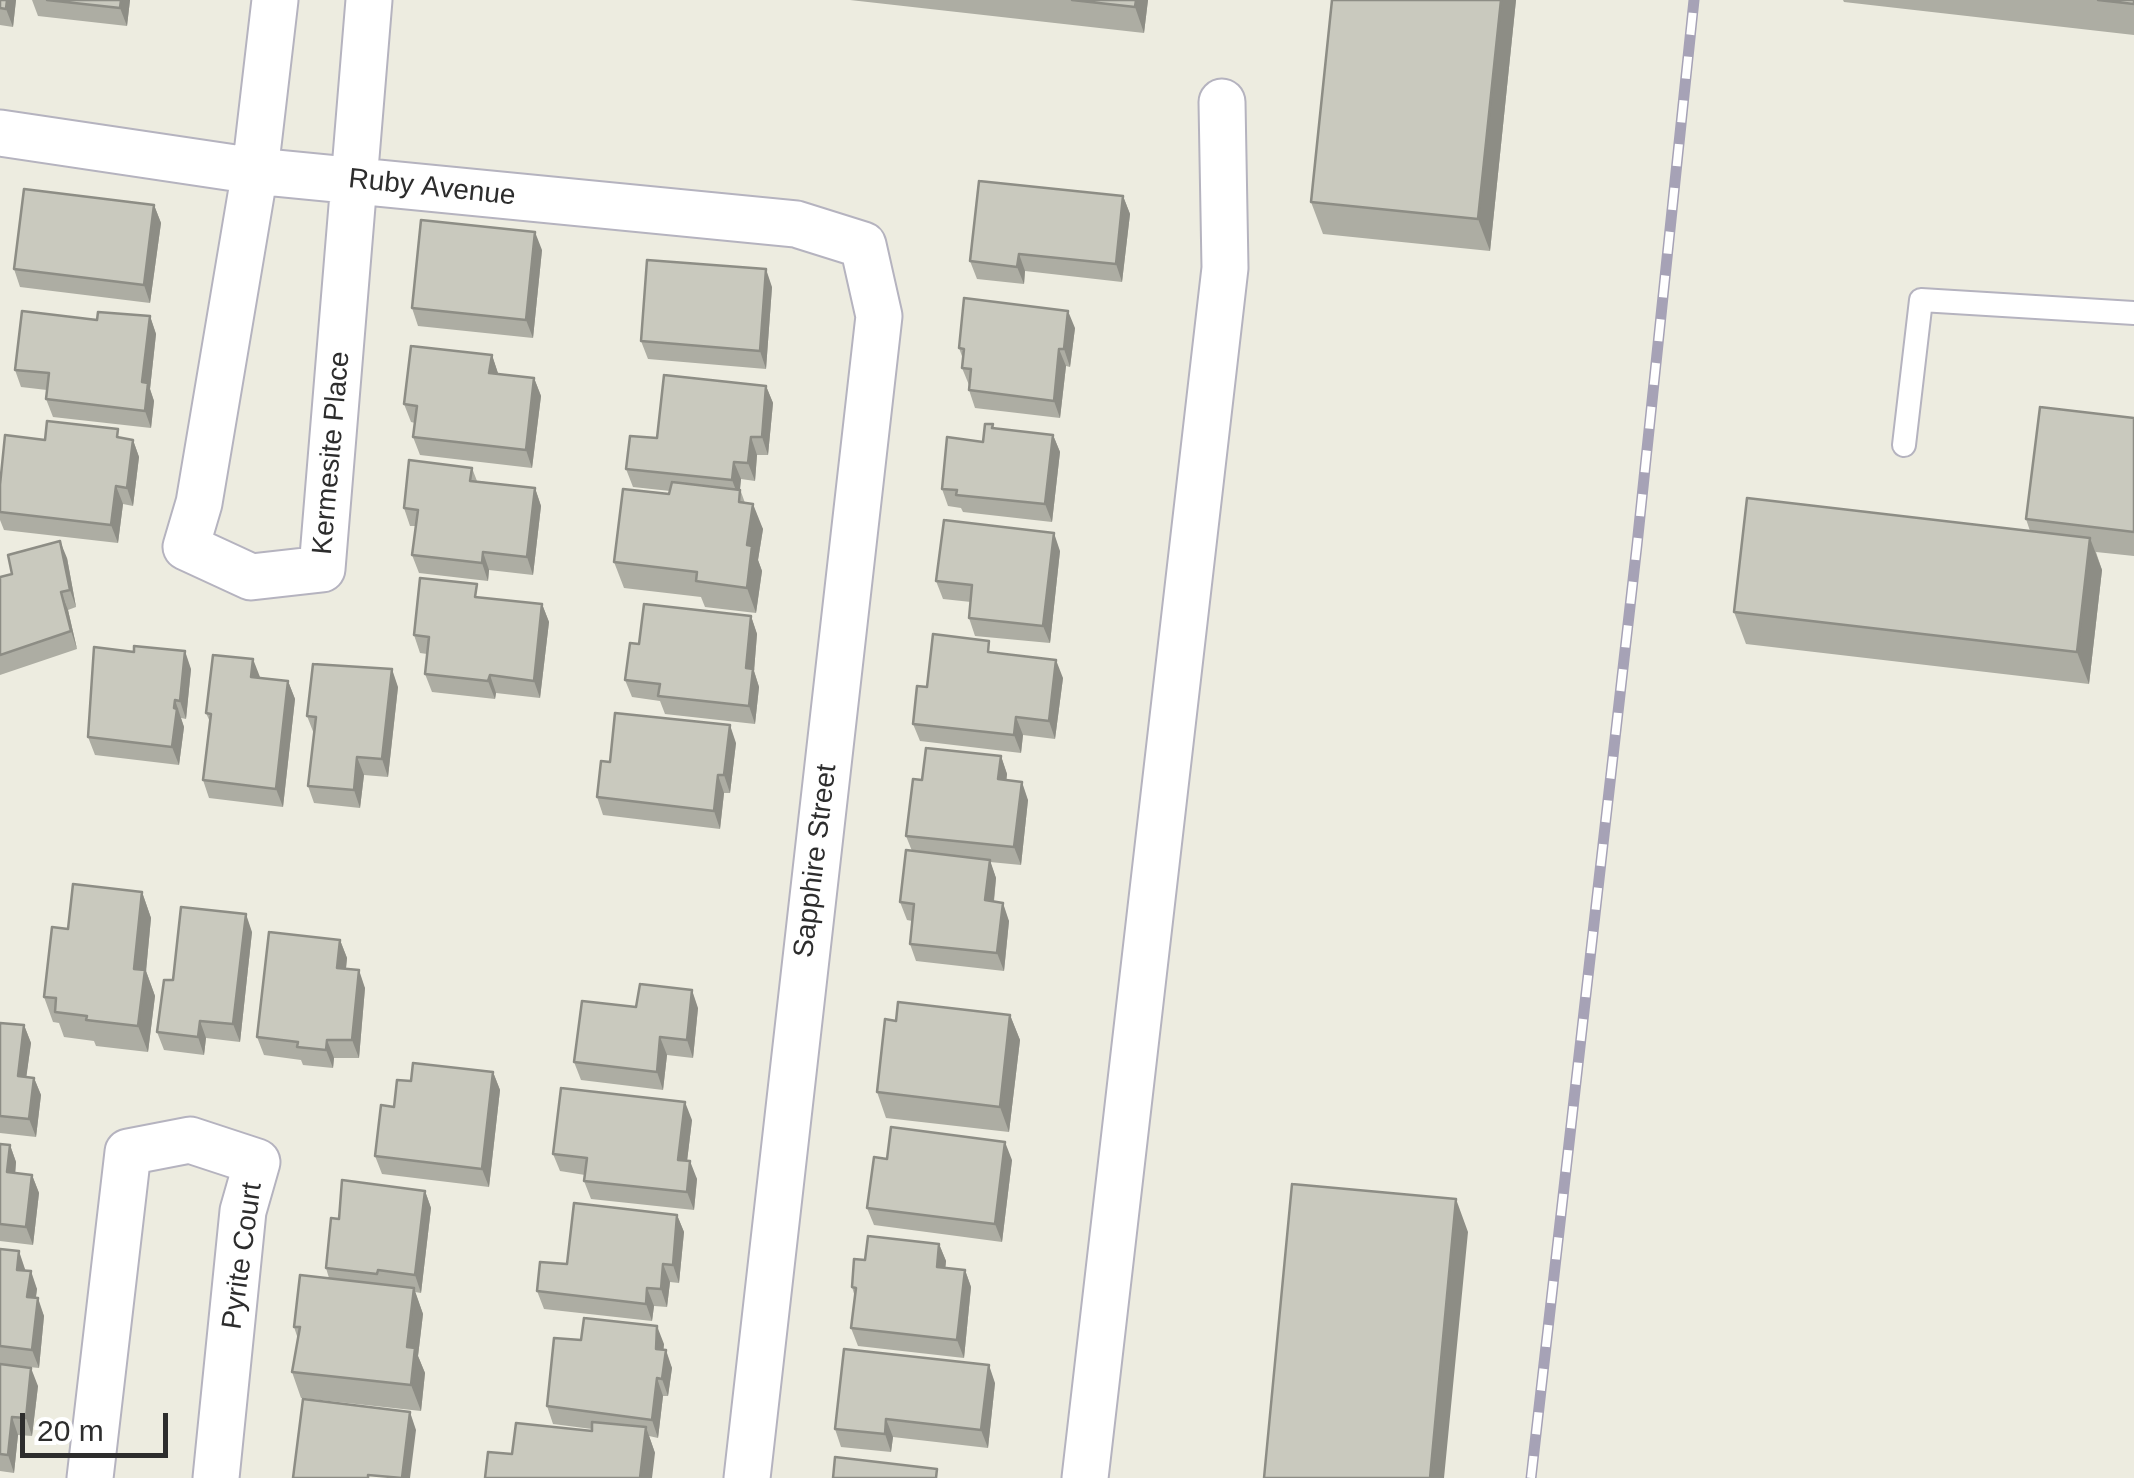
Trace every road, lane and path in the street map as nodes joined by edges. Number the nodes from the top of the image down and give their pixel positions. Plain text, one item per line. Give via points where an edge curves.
1 (276, 0) edge
2 (369, 0) edge
3 (1222, 102) dead end
4 (0, 133) edge
5 (255, 171) junction
6 (356, 181) junction
7 (863, 246) joint
8 (2134, 313) edge
9 (1904, 445) dead end
10 (90, 1478) edge
11 (216, 1478) edge
12 (746, 1478) edge
13 (1086, 1478) edge

1 - 5 street, Kermesite Place
2 - 6 street, Kermesite Place
3 - 13 street via 1224,268
4 - 5 street, Ruby Avenue
5 - 6 street, Ruby Avenue
5 - 6 street, Kermesite Place via 186,548 252,577 322,569
6 - 7 street, Ruby Avenue via 796,224
7 - 12 street, Sapphire Street via 879,316
8 - 9 lane via 1921,300
10 - 11 street, Pyrite Court via 128,1152 190,1140 257,1162 243,1212

